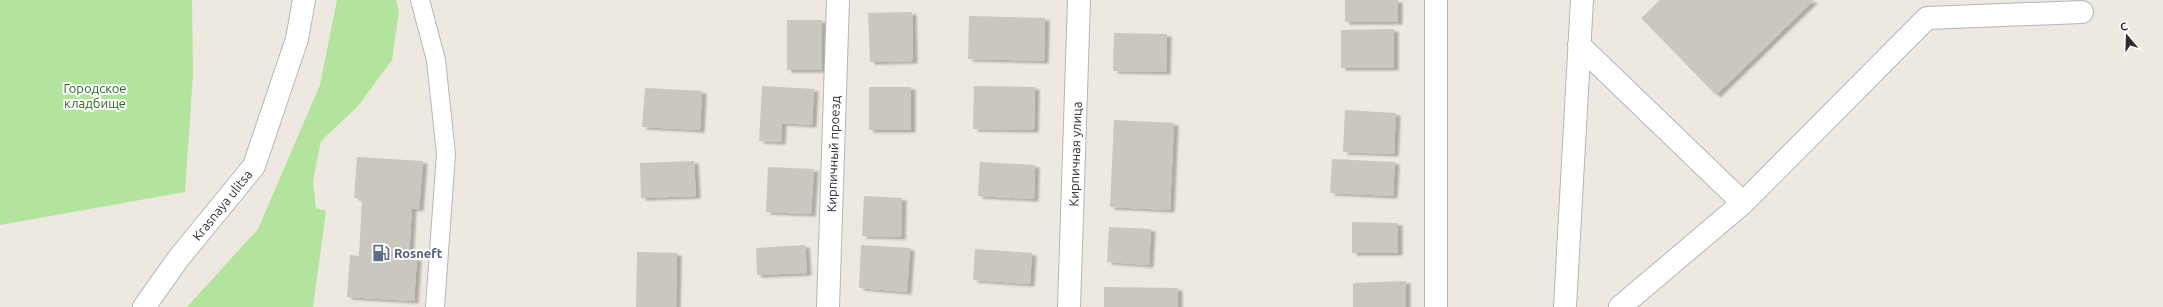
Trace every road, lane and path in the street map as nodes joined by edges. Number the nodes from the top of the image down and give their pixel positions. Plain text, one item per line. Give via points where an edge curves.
1 (304, 0) edge
2 (420, 0) edge
3 (838, 0) edge
4 (1079, 0) edge
5 (1436, 0) edge
6 (1582, 0) edge
7 (2082, 12) dead end
8 (1579, 45) junction
9 (1743, 203) junction
10 (144, 307) edge
11 (435, 307) edge
12 (828, 307) edge
13 (1069, 307) edge
14 (1436, 307) edge
15 (1565, 307) edge
16 (1620, 307) edge

1 - 10 street, Krasnaya ulitsa via 297,39 254,166 178,259
2 - 11 lane via 436,60 446,154
3 - 12 street, Кирпичный проезд
4 - 13 street, Кирпичная улица
5 - 14 street
6 - 8 street
7 - 9 street via 1927,18
8 - 9 street
8 - 15 street
9 - 16 street

